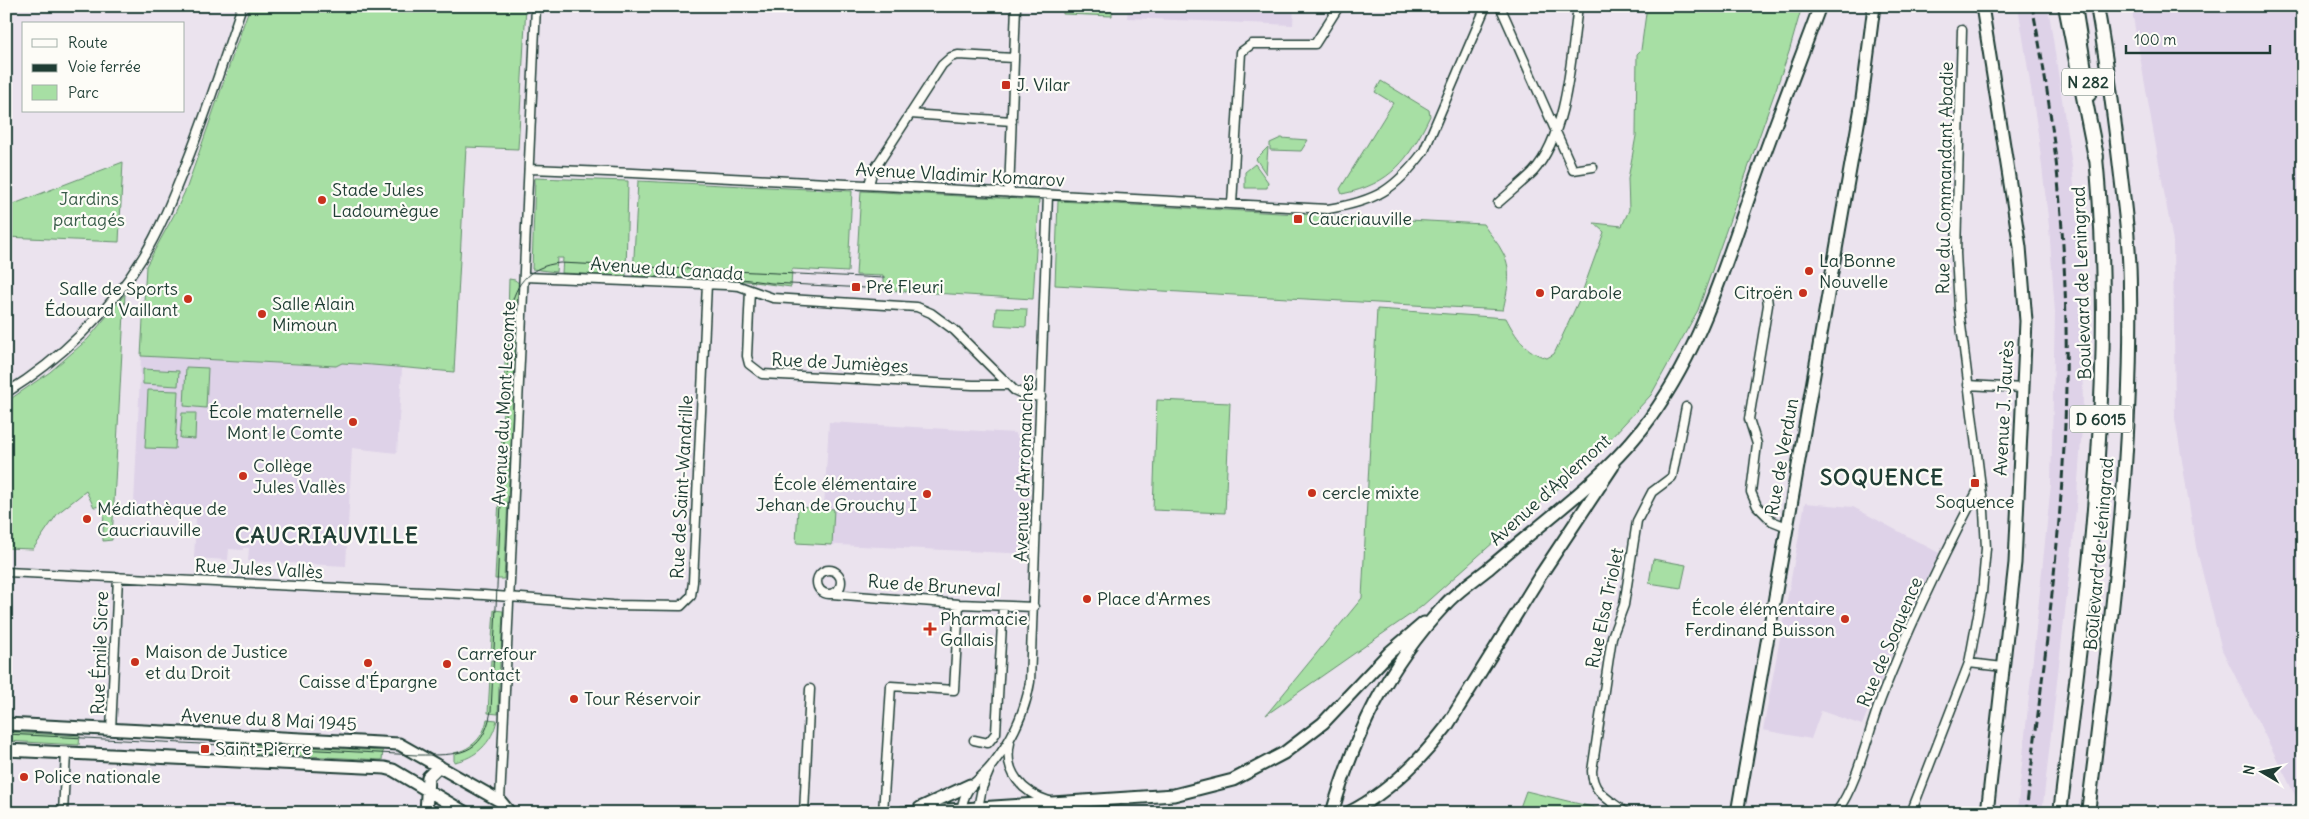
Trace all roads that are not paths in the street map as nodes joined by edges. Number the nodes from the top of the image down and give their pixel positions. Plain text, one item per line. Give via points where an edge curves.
1 (242, 6) edge
2 (536, 6) edge
3 (1016, 6) edge
4 (1339, 6) edge
5 (1486, 6) edge
6 (1500, 6) edge
7 (1578, 6) edge
8 (1820, 6) edge
9 (1826, 6) edge
10 (1874, 6) edge
11 (1881, 6) edge
12 (1982, 6) edge
13 (2066, 6) edge
14 (2075, 6) edge
15 (2097, 6) edge
16 (1962, 30) dead end
17 (1014, 58) junction
18 (1861, 106) junction
19 (910, 114) junction
20 (1012, 121) junction
21 (1556, 132) junction
22 (1770, 142) junction
23 (2096, 157) junction
24 (1592, 168) dead end
25 (531, 169) junction
26 (869, 185) junction
27 (1009, 193) junction
28 (1048, 195) junction
29 (1498, 203) dead end
30 (1232, 204) junction
31 (525, 277) junction
32 (707, 284) junction
33 (750, 290) junction
34 (1767, 297) dead end
35 (1007, 385) junction
36 (1968, 385) junction
37 (2023, 388) junction
38 (6, 393) edge
39 (1041, 397) junction
40 (1686, 407) dead end
41 (1618, 456) junction
42 (1980, 486) junction
43 (1787, 526) junction
44 (6, 572) edge
45 (118, 577) junction
46 (832, 594) dead end
47 (510, 598) junction
48 (959, 604) junction
49 (1444, 605) junction
50 (1003, 606) junction
51 (1034, 607) junction
52 (1969, 663) junction
53 (2003, 667) junction
54 (810, 689) dead end
55 (6, 724) edge
56 (111, 730) junction
57 (1011, 738) junction
58 (974, 740) dead end
59 (6, 750) edge
60 (66, 753) junction
61 (439, 766) junction
62 (990, 767) junction
63 (970, 784) junction
64 (426, 791) junction
65 (1055, 804) junction
66 (499, 807) edge
67 (1353, 810) edge
68 (961, 811) edge
69 (977, 811) edge
70 (908, 812) edge
71 (63, 813) edge
72 (426, 813) edge
73 (466, 813) edge
74 (510, 813) edge
75 (804, 813) edge
76 (883, 813) edge
77 (1332, 813) edge
78 (1626, 813) edge
79 (1737, 813) edge
80 (1836, 813) edge
81 (1911, 813) edge
82 (1987, 813) edge
83 (2060, 813) edge
84 (2088, 813) edge

1 - 38 street via 169,208 144,257 108,306 68,346
2 - 25 street, Avenue du Mont Lecomte
3 - 17 street
4 - 30 street via 1315,44 1252,44 1241,52
5 - 30 street, Avenue Vladimir Komarov via 1424,151 1398,182 1369,200 1328,209
6 - 21 street
7 - 21 street via 1568,81
8 - 22 street
9 - 22 street
10 - 18 street, Rue de Verdun
11 - 18 street, Rue de Verdun via 1867,92
12 - 37 street, Avenue J. Jaurès via 2024,285
13 - 23 highway, D 6015
14 - 23 main road, Boulevard de Leningrad / N 282
15 - 84 main road, Boulevard de Léningrad / D 6015 via 2121,179 2130,288 2130,378 2118,558
16 - 36 street, Rue du Commandant Abadie via 1956,253
17 - 19 street via 951,57 942,65
17 - 20 street
18 - 43 street, Rue de Verdun
19 - 20 street
19 - 26 street via 872,173
20 - 27 street
21 - 24 street via 1573,170
21 - 29 street via 1534,171
22 - 41 street, Avenue d'Aplemont via 1719,285 1682,369 1642,429
23 - 83 main road, Boulevard de Leningrad / D 6015 via 2103,260 2103,383 2092,546
25 - 26 street, Avenue Vladimir Komarov
25 - 31 street, Avenue du Mont Lecomte
26 - 27 street, Avenue Vladimir Komarov
27 - 28 street, Avenue Vladimir Komarov
28 - 30 street, Avenue Vladimir Komarov
28 - 39 street, Avenue d'Arromanches
31 - 32 street, Avenue du Canada
31 - 47 street, Avenue du Mont Lecomte
32 - 33 street, Avenue du Canada
32 - 47 street, Rue de Saint-Wandrille via 691,596 681,606 671,607
33 - 35 street, Avenue du Canada via 773,298 917,307 954,330
33 - 35 street, Rue de Jumièges via 747,356 749,364 762,374
34 - 43 street via 1749,419 1757,444 1751,492 1757,506 1772,521
35 - 39 street, Avenue du Canada via 1025,395
36 - 37 street
36 - 42 street, Rue du Commandant Abadie
37 - 53 street, Avenue J. Jaurès via 2015,563
39 - 51 street, Avenue d'Arromanches
40 - 78 street, Rue Elsa Triolet via 1672,477 1652,492 1638,521 1624,605 1612,636 1592,771 1596,789
41 - 49 street, Avenue d'Aplemont
41 - 67 street via 1447,726 1410,768 1379,796
42 - 52 street, Rue du Commandant Abadie via 1986,548 1982,593
42 - 80 street, Rue de Soquence via 1920,605 1882,696 1853,783
43 - 79 street, Rue de Verdun
44 - 45 street, Rue Jules Vallès
45 - 47 street, Rue Jules Vallès
45 - 56 street, Rue Émile Sicre
46 - 48 street, Rue de Bruneval
47 - 66 street, Avenue du Mont Lecomte
48 - 50 street, Rue de Bruneval
48 - 76 street via 954,690 891,686
49 - 65 street via 1390,652 1323,723 1264,765 1233,780 1174,795
49 - 77 street, Avenue d'Aplemont via 1392,670 1367,715 1349,757
50 - 51 street, Rue de Bruneval
50 - 58 street via 996,733 988,743
51 - 57 street, Avenue d'Arromanches via 1029,689
52 - 53 street
52 - 81 street, Rue du Commandant Abadie
53 - 82 street, Avenue J. Jaurès
54 - 75 street
55 - 56 street, Avenue du 8 Mai 1945
56 - 61 street, Avenue du 8 Mai 1945 via 394,744
57 - 62 street, Avenue d'Arromanches
57 - 65 street, Avenue d'Arromanches via 1010,765 1019,783 1035,797
59 - 60 street
60 - 64 street via 385,768
60 - 71 street
61 - 64 street via 428,777
61 - 66 street, Avenue du 8 Mai 1945
62 - 63 street, Avenue d'Arromanches
62 - 69 street, Avenue d'Arromanches
63 - 68 street
63 - 70 street
64 - 72 street
64 - 73 street
65 - 69 street
66 - 74 street, Avenue du 8 Mai 1945
68 - 69 street
68 - 70 street

